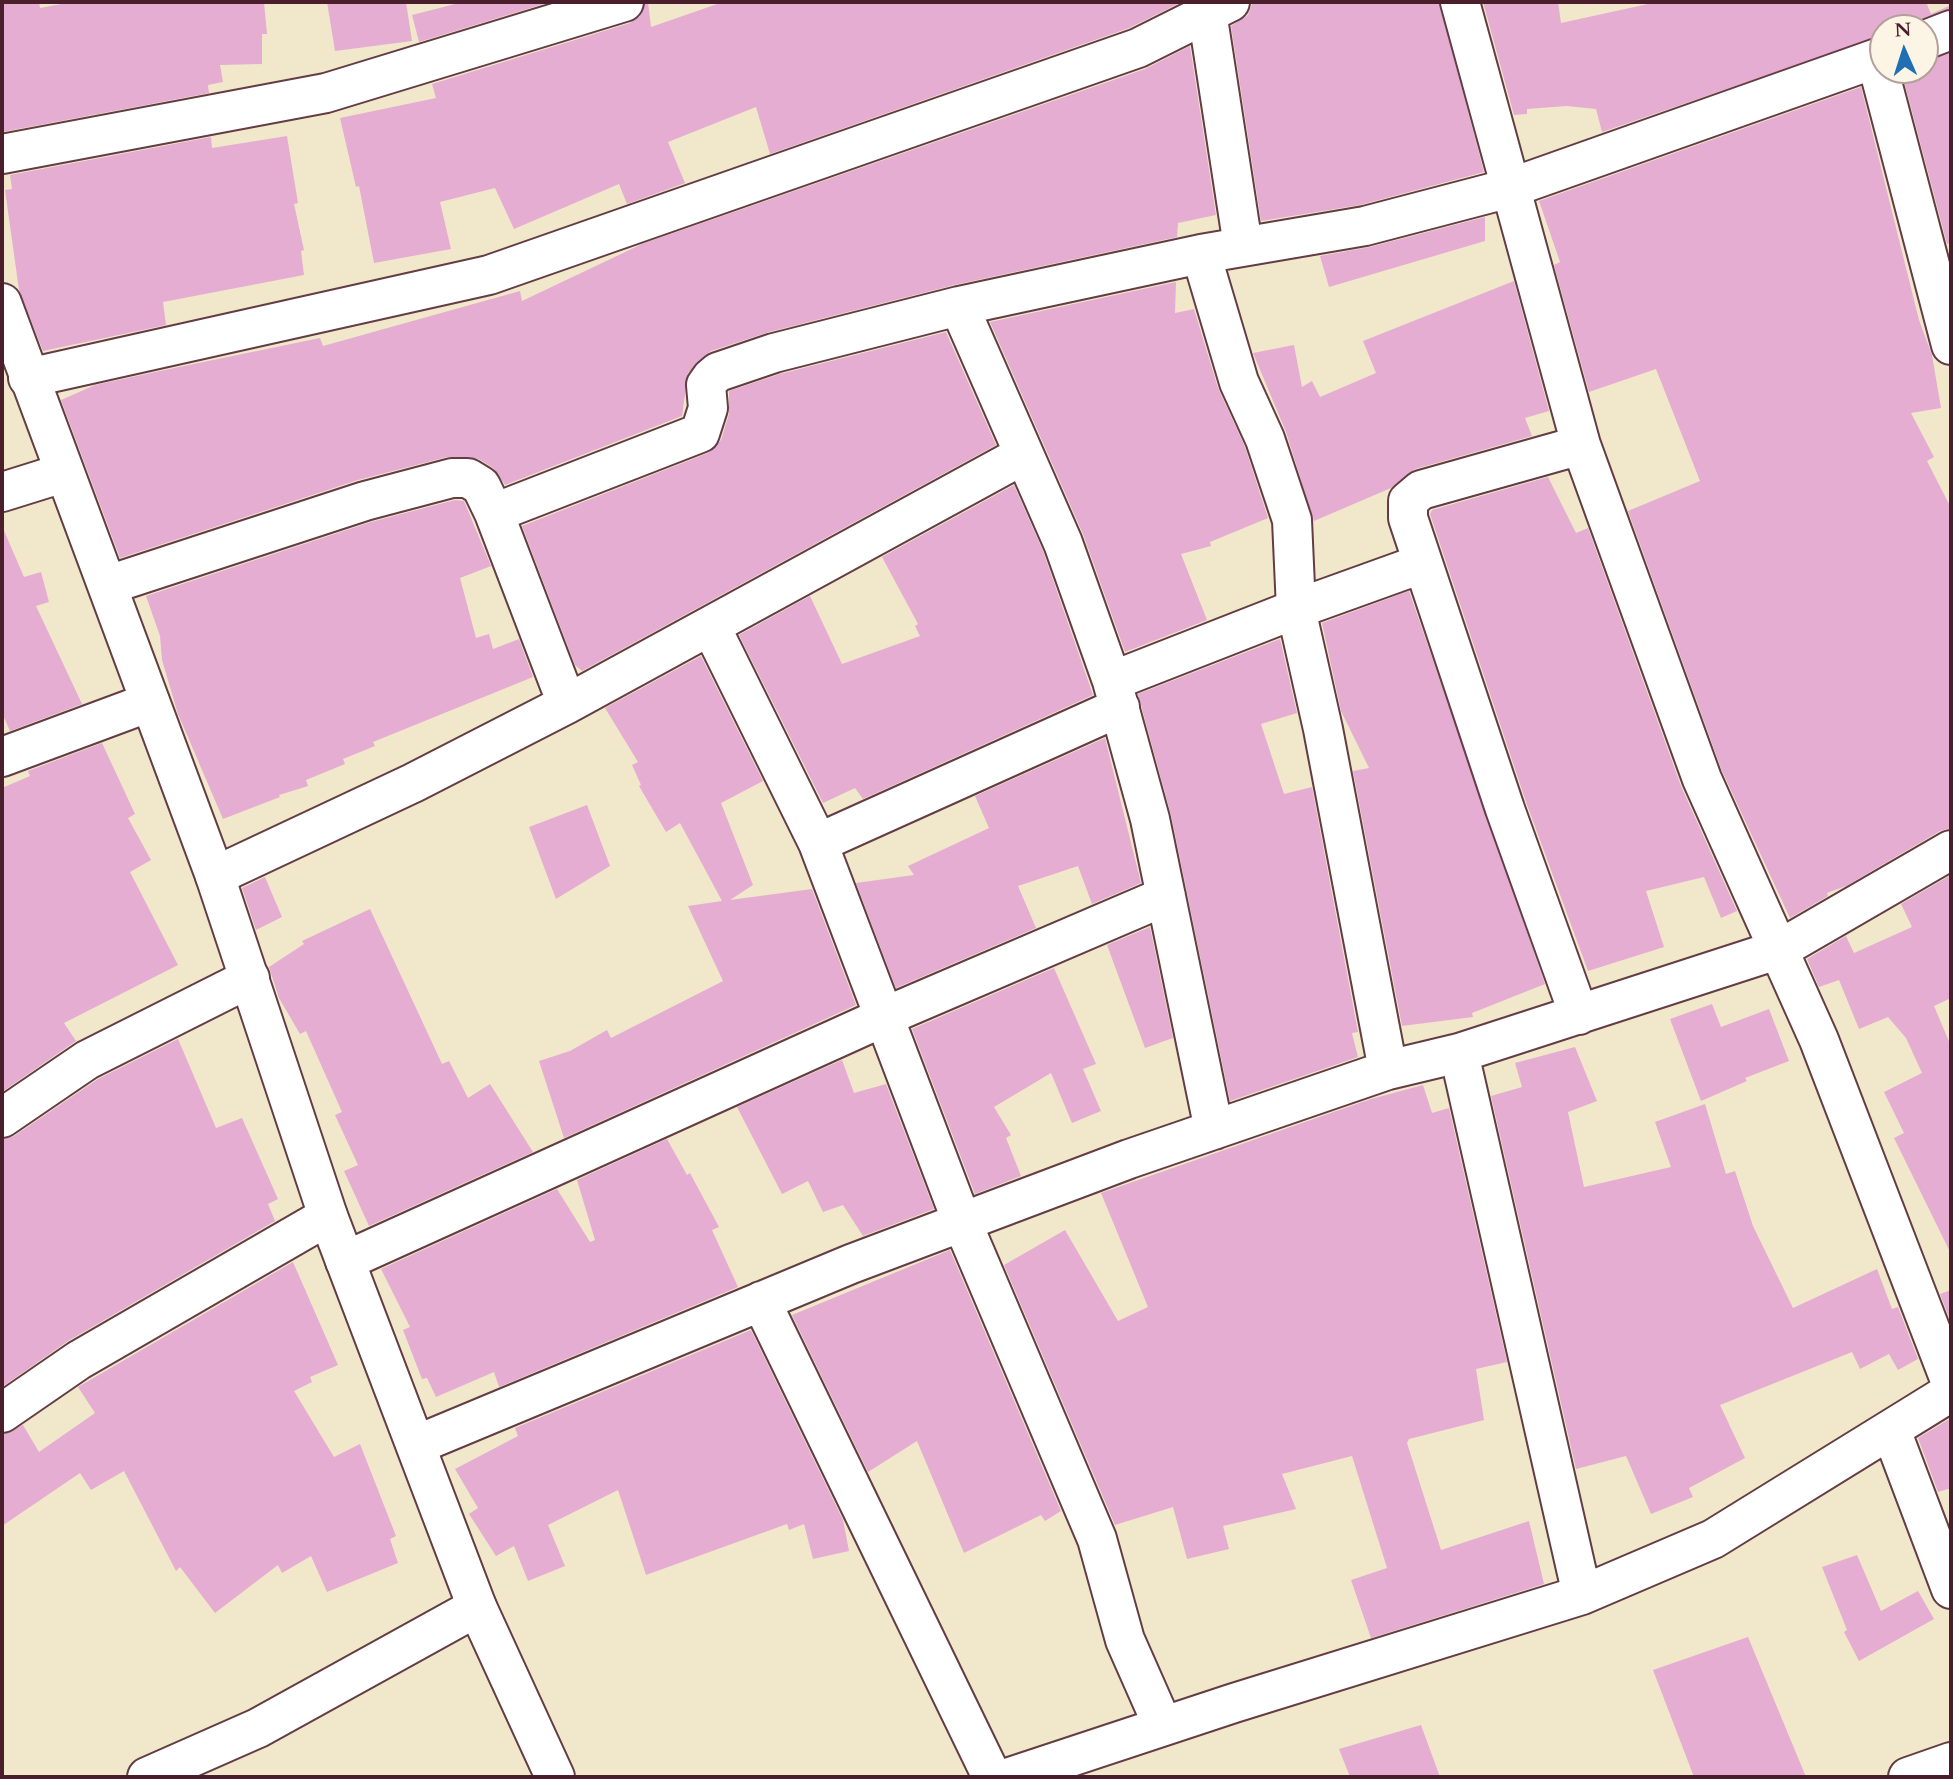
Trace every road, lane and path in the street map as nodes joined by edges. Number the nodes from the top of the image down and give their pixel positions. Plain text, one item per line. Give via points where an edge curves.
1 (624, 2) edge
2 (1460, 2) edge
3 (1218, 7) edge
4 (1869, 61) edge
5 (1886, 84) edge
6 (2, 154) edge
7 (1510, 188) junction
8 (1243, 246) junction
9 (1201, 254) junction
10 (2, 303) edge
11 (959, 306) junction
12 (1951, 345) edge
13 (28, 378) junction
14 (1581, 445) junction
15 (1023, 455) junction
16 (63, 473) junction
17 (2, 492) edge
18 (494, 513) junction
19 (1422, 564) junction
20 (108, 585) junction
21 (1296, 609) junction
22 (711, 627) junction
23 (1116, 694) junction
24 (150, 702) junction
25 (567, 704) junction
26 (2, 757) edge
27 (818, 843) junction
28 (1951, 850) edge
29 (215, 876) junction
30 (1166, 896) junction
31 (1780, 949) junction
32 (250, 978) junction
33 (1579, 1015) junction
34 (886, 1016) junction
35 (1459, 1053) junction
36 (1388, 1070) junction
37 (2, 1118) edge
38 (1214, 1130) junction
39 (328, 1216) junction
40 (962, 1222) junction
41 (345, 1261) junction
42 (761, 1301) junction
43 (1951, 1383) edge
44 (1951, 1392) edge
45 (2, 1413) edge
46 (1891, 1430) junction
47 (416, 1445) junction
48 (1951, 1589) edge
49 (1582, 1595) junction
50 (477, 1607) junction
51 (1163, 1726) junction
52 (1951, 1762) edge
53 (147, 1777) edge
54 (555, 1777) edge
55 (992, 1777) edge
56 (1010, 1777) edge
57 (1908, 1777) edge

1 - 6 street via 326,93
2 - 7 street
3 - 8 street
3 - 13 street via 1138,48 489,275
4 - 7 street
5 - 12 street
7 - 8 street via 1365,226
7 - 14 street
8 - 9 street
9 - 11 street
9 - 21 street via 1239,382 1265,439 1292,520
10 - 13 street
11 - 15 street
11 - 18 street via 774,353 718,372 706,385 707,415 700,433
13 - 16 street
14 - 19 street via 1421,490 1408,501 1408,518
14 - 31 street via 1702,779
15 - 22 street
15 - 23 street via 1063,543
16 - 17 street
16 - 20 street
18 - 20 street via 481,486 468,478 453,478 365,501
18 - 25 street
19 - 21 street
19 - 33 street
20 - 24 street
21 - 23 street
21 - 36 street
22 - 25 street
22 - 27 street
23 - 27 street
23 - 30 street
24 - 26 street
24 - 29 street
25 - 29 street
27 - 34 street
28 - 31 street
29 - 32 street
30 - 34 street
30 - 38 street
31 - 33 street
31 - 43 street
32 - 37 street via 87,1060
32 - 39 street
33 - 35 street
34 - 40 street
34 - 41 street
35 - 36 street
35 - 49 street
36 - 38 street
38 - 40 street
39 - 41 street
39 - 45 street via 79,1360
40 - 42 street
40 - 51 street via 1097,1539 1125,1640
41 - 47 street
42 - 47 street
42 - 55 street
44 - 46 street
46 - 48 street
46 - 49 street via 1713,1539
47 - 50 street
49 - 51 street
50 - 53 street via 258,1728
50 - 54 street
51 - 56 street
52 - 57 street

